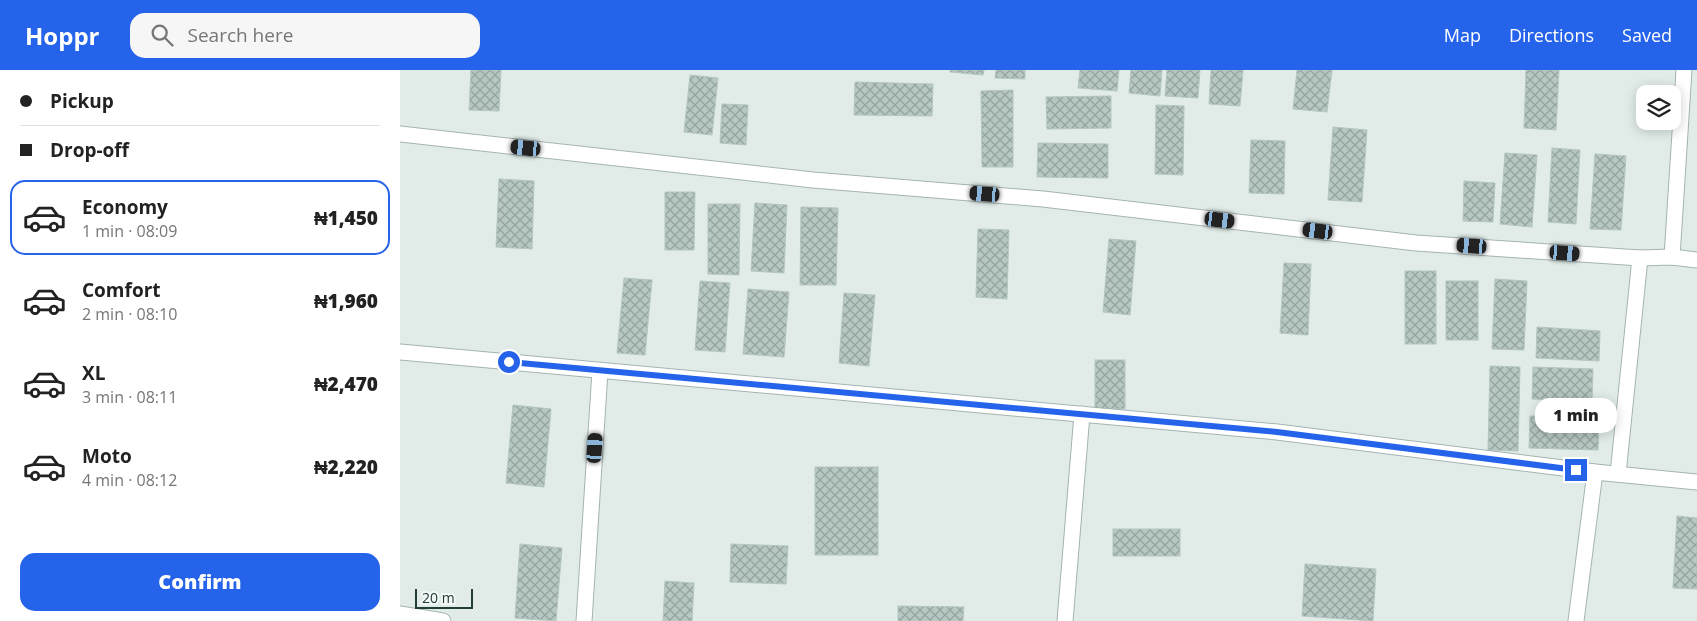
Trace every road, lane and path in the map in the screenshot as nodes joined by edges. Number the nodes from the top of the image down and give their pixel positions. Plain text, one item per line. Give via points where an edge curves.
1 (1684, 70) edge
2 (400, 134) edge
3 (1672, 257) junction
4 (1640, 258) junction
5 (1697, 260) edge
6 (400, 352) edge
7 (600, 371) junction
8 (1082, 414) junction
9 (1595, 472) junction
10 (1618, 474) junction
11 (1697, 482) edge
12 (400, 614) edge
13 (443, 621) edge
14 (584, 621) edge
15 (1065, 621) edge
16 (1576, 621) edge

1 - 3 street
2 - 4 street via 813,180 1042,199 1416,242
3 - 4 street
3 - 5 street
4 - 10 street
6 - 7 street
7 - 8 street
7 - 14 street
8 - 9 street via 1277,432
8 - 15 street
9 - 10 street
9 - 16 street
10 - 11 street
12 - 13 street

